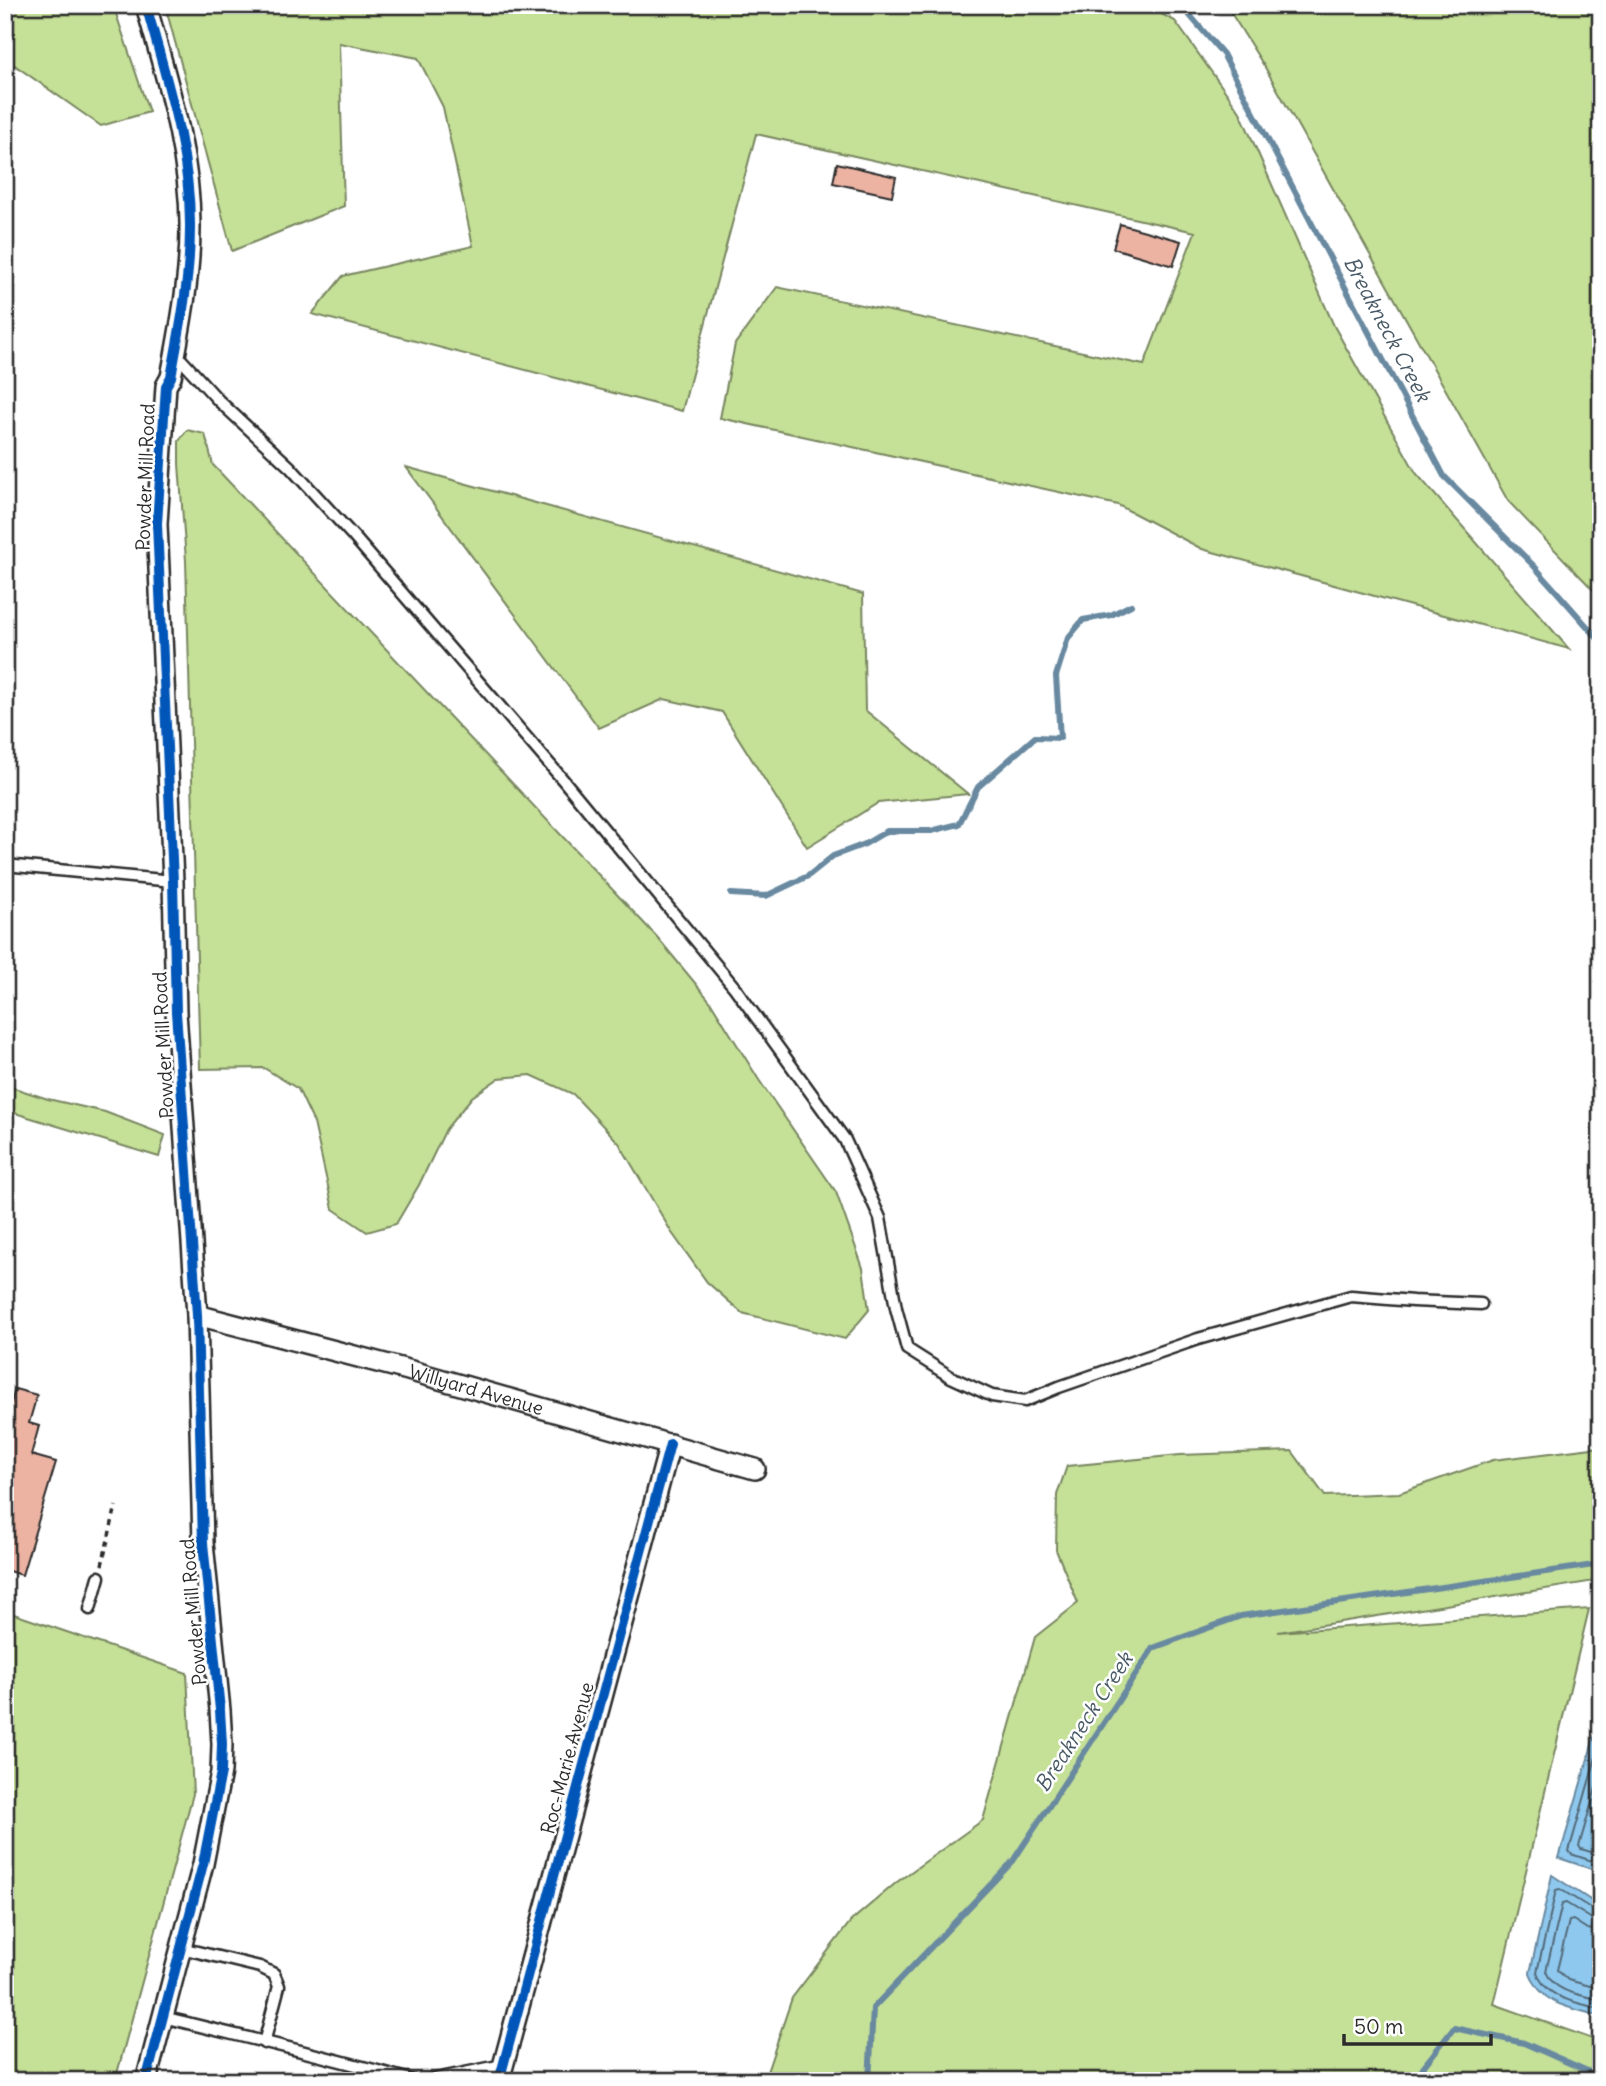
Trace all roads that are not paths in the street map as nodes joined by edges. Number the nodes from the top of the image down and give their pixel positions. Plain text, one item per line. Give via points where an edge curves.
1 (146, 5) edge
2 (175, 354) junction
3 (5, 865) edge
4 (173, 881) junction
5 (1480, 1304) dead end
6 (197, 1315) junction
7 (670, 1444) junction
8 (755, 1469) dead end
9 (99, 1577) road end
10 (90, 1609) dead end
11 (181, 1948) junction
12 (163, 2017) junction
13 (264, 2043) junction
14 (501, 2073) edge
15 (146, 2081) edge
16 (417, 2081) edge

1 - 2 street, Powder Mill Road via 173,100 187,183 190,229
2 - 4 street, Powder Mill Road via 166,386 157,524
2 - 5 lane via 354,537 735,988 845,1140 880,1218 907,1349 992,1396 1025,1401 1199,1339 1351,1296
3 - 4 lane
4 - 6 street, Powder Mill Road
6 - 7 street, Willyard Avenue
6 - 11 street, Powder Mill Road via 203,1543 222,1744 217,1797
7 - 8 street, Willyard Avenue
7 - 14 street, Roc-Marie Avenue
9 - 10 lane
11 - 12 street, Powder Mill Road
11 - 13 lane via 274,1974 279,1986
12 - 13 lane
12 - 15 street, Powder Mill Road
13 - 16 lane
14 - 16 lane

